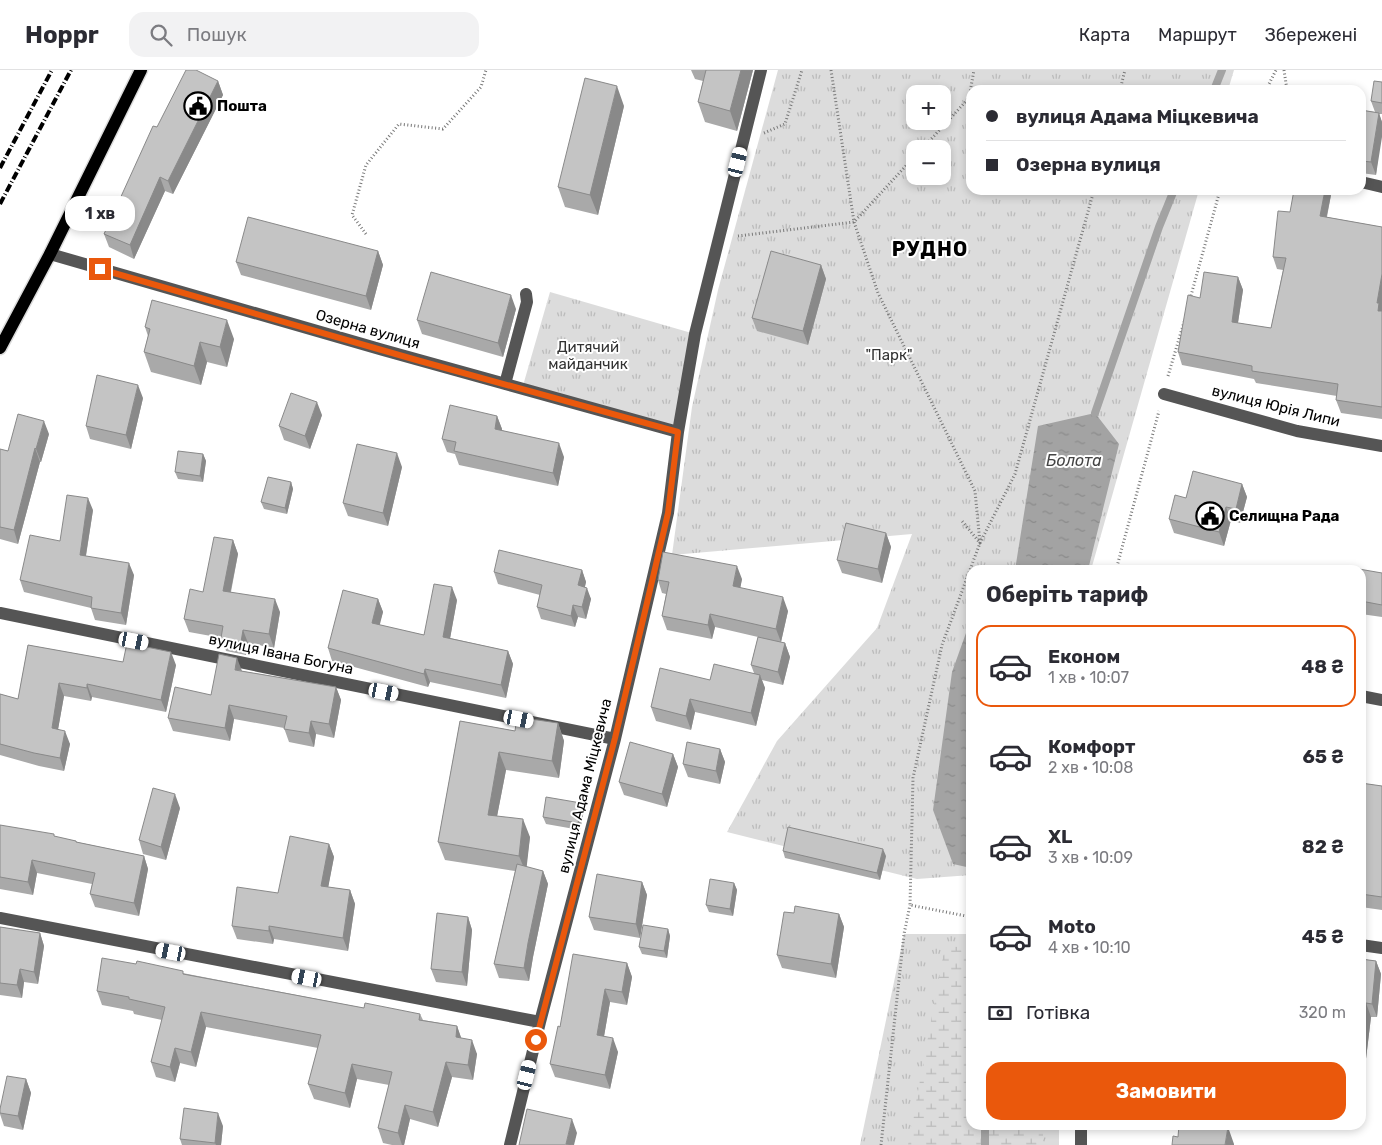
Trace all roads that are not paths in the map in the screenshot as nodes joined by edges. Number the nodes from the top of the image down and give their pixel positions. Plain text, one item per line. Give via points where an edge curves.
1 (141, 70) edge
2 (762, 70) edge
3 (1366, 183) edge
4 (1382, 187) edge
5 (50, 254) junction
6 (526, 294) dead end
7 (0, 348) edge
8 (505, 384) junction
9 (1164, 394) dead end
10 (678, 432) junction
11 (1382, 446) edge
12 (0, 613) edge
13 (1366, 697) edge
14 (1382, 700) edge
15 (615, 738) junction
16 (0, 918) edge
17 (1366, 946) edge
18 (1382, 948) edge
19 (540, 1022) junction
20 (1081, 1130) edge
21 (510, 1145) edge
22 (1081, 1145) edge

1 - 5 main road
2 - 10 street, вулиця Адама Міцкевича via 696,334
3 - 4 street
5 - 7 main road
5 - 8 street, Озерна вулиця
6 - 8 street via 527,302
8 - 10 street, Озерна вулиця
9 - 11 street, вулиця Юрія Липи via 1297,431
10 - 15 street, вулиця Адама Міцкевича via 668,513
12 - 15 street, вулиця Івана Богуна
13 - 14 street
15 - 19 street, вулиця Адама Міцкевича
16 - 19 street
17 - 18 street
19 - 21 street, вулиця Адама Міцкевича
20 - 22 street

